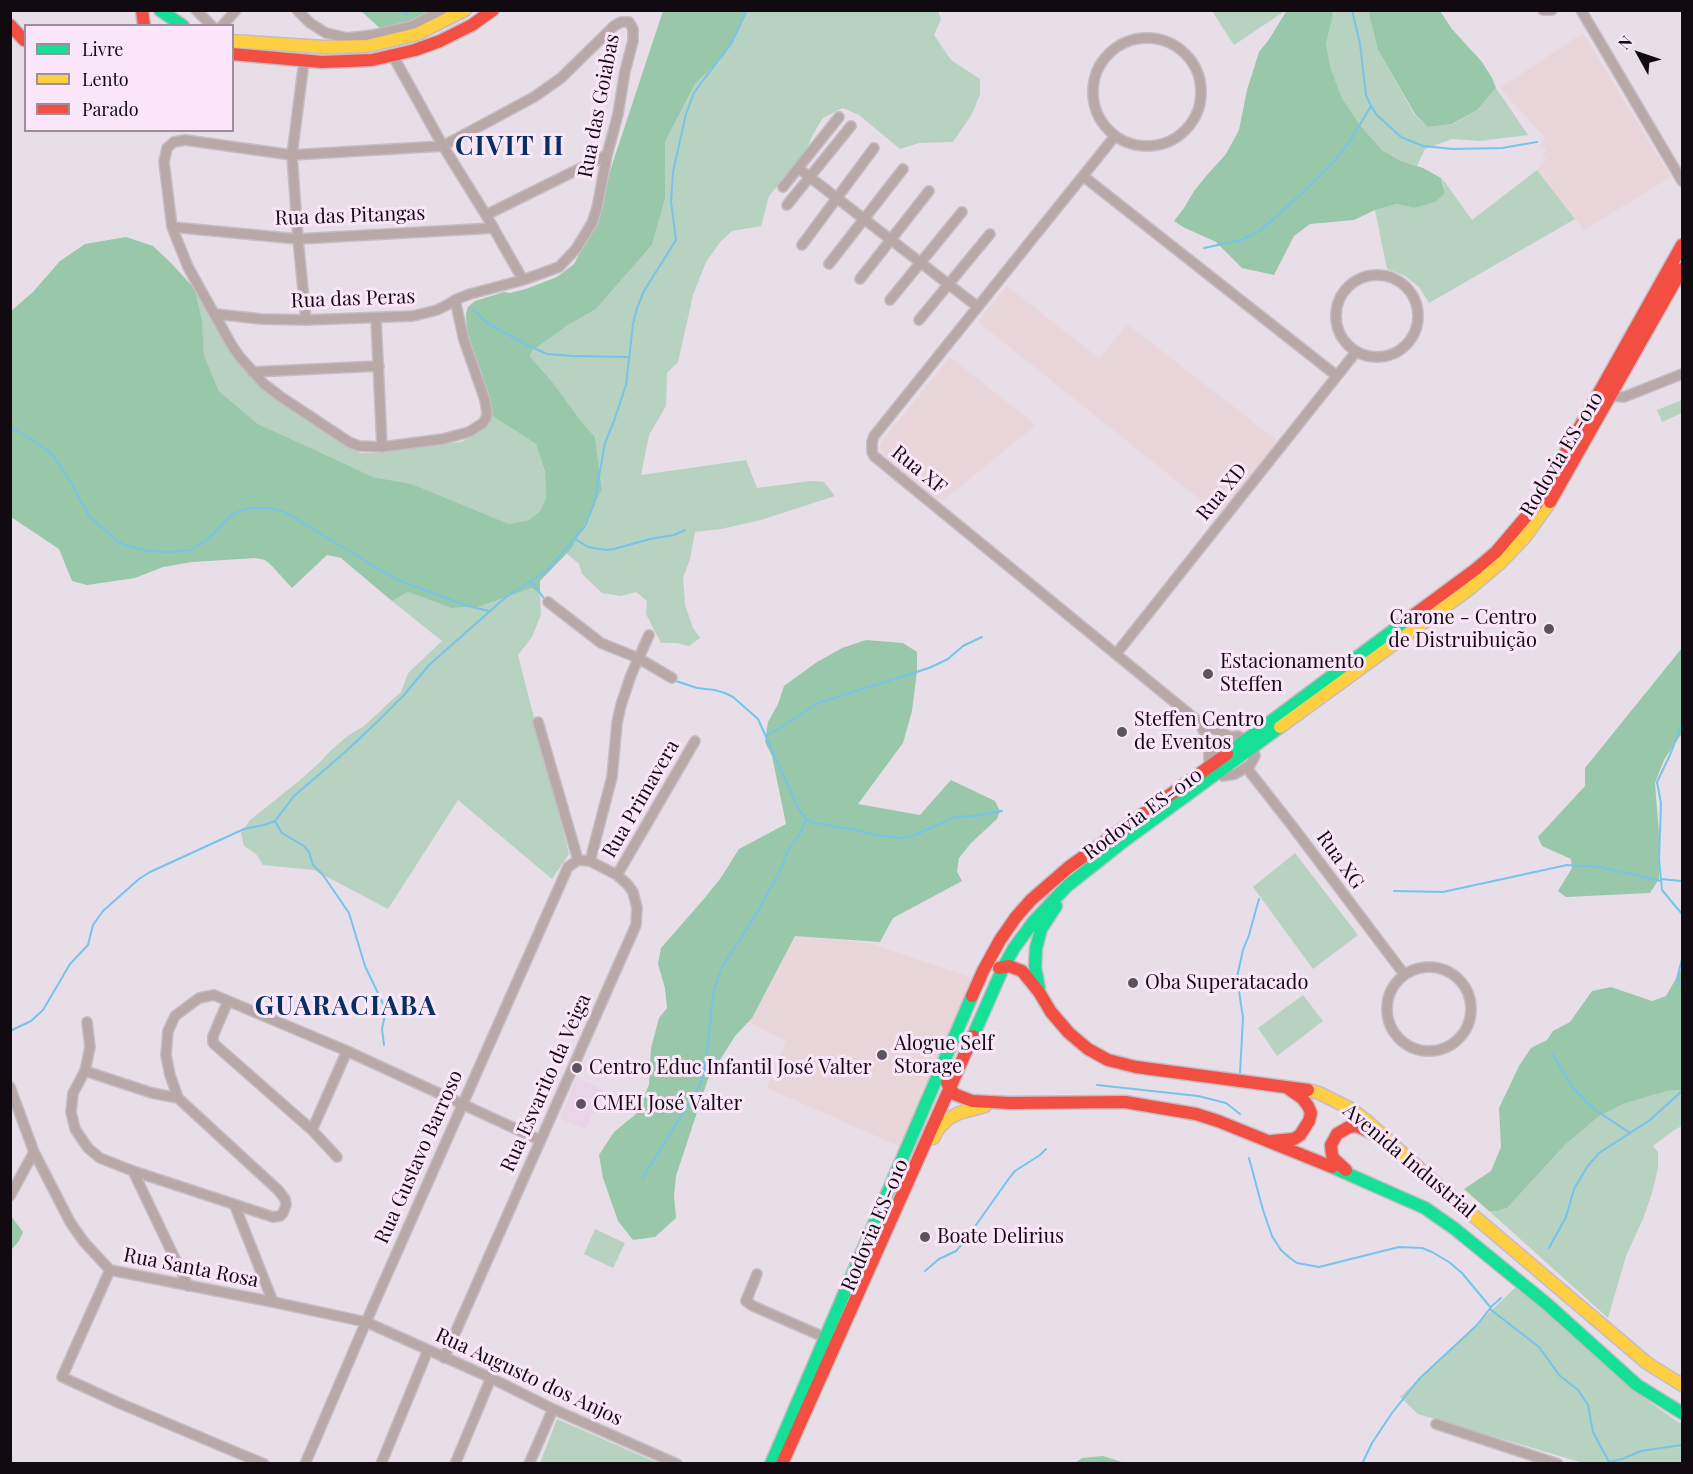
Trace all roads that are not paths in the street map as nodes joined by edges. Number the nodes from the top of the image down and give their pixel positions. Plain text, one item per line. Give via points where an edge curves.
1 (160, 10) edge
2 (196, 10) edge
3 (236, 10) edge
4 (297, 10) edge
5 (442, 10) edge
6 (465, 10) edge
7 (493, 10) edge
8 (1543, 10) edge
9 (1552, 10) edge
10 (1581, 10) edge
11 (180, 24) edge
12 (210, 24) edge
13 (224, 24) edge
14 (10, 25) edge
15 (24, 39) edge
16 (234, 41) edge
17 (234, 54) edge
18 (393, 56) junction
19 (304, 61) junction
20 (839, 117) dead end
21 (851, 126) dead end
22 (1115, 136) junction
23 (443, 146) junction
24 (874, 148) dead end
25 (292, 155) junction
26 (608, 155) junction
27 (798, 168) junction
28 (903, 169) dead end
29 (1083, 176) junction
30 (808, 177) junction
31 (1683, 182) edge
32 (783, 187) dead end
33 (929, 191) dead end
34 (836, 199) junction
35 (786, 205) dead end
36 (962, 212) dead end
37 (486, 215) junction
38 (863, 220) junction
39 (172, 226) junction
40 (494, 228) junction
41 (990, 234) dead end
42 (298, 239) junction
43 (890, 241) junction
44 (802, 245) dead end
45 (1683, 245) edge
46 (920, 263) junction
47 (829, 264) dead end
48 (1683, 269) edge
49 (860, 279) dead end
50 (523, 280) junction
51 (947, 284) junction
52 (455, 300) junction
53 (890, 300) dead end
54 (978, 307) junction
55 (216, 314) junction
56 (376, 319) junction
57 (306, 320) junction
58 (919, 320) dead end
59 (1356, 352) junction
60 (379, 366) junction
61 (252, 372) junction
62 (1683, 374) edge
63 (1337, 376) junction
64 (1611, 396) junction
65 (382, 447) junction
66 (548, 602) dead end
67 (649, 635) dead end
68 (1116, 654) junction
69 (638, 658) junction
70 (672, 678) dead end
71 (538, 722) dead end
72 (1200, 723) junction
73 (1231, 737) junction
74 (695, 741) dead end
75 (1249, 744) junction
76 (1213, 764) junction
77 (1246, 767) junction
78 (1120, 844) junction
79 (578, 860) junction
80 (590, 861) junction
81 (617, 874) junction
82 (1003, 968) junction
83 (983, 971) junction
84 (1404, 975) junction
85 (1039, 992) junction
86 (228, 1001) junction
87 (87, 1022) dead end
88 (347, 1051) junction
89 (944, 1064) junction
90 (85, 1071) junction
91 (1281, 1085) junction
92 (10, 1087) edge
93 (949, 1088) junction
94 (178, 1098) junction
95 (1010, 1103) junction
96 (463, 1104) junction
97 (312, 1130) junction
98 (540, 1140) junction
99 (1265, 1140) junction
100 (1387, 1140) junction
101 (34, 1152) junction
102 (337, 1157) dead end
103 (133, 1171) junction
104 (1351, 1175) junction
105 (904, 1186) junction
106 (10, 1196) edge
107 (235, 1206) junction
108 (110, 1270) junction
109 (757, 1274) dead end
110 (188, 1286) junction
111 (273, 1302) junction
112 (366, 1322) junction
113 (826, 1338) junction
114 (428, 1350) junction
115 (444, 1358) junction
116 (490, 1378) junction
117 (1683, 1385) edge
118 (553, 1409) junction
119 (1683, 1413) edge
120 (1436, 1424) dead end
121 (1538, 1461) edge
122 (264, 1464) edge
123 (305, 1464) edge
124 (381, 1464) edge
125 (455, 1464) edge
126 (530, 1464) edge
127 (677, 1464) edge
128 (771, 1464) edge
129 (782, 1464) edge
130 (1558, 1464) edge

1 - 11 main road
2 - 12 street
3 - 13 street
4 - 5 street via 326,33 347,38 412,26
6 - 16 main road via 417,34 376,45 338,48
7 - 18 main road via 440,41
8 - 9 street
10 - 31 street
14 - 15 main road
17 - 19 main road
18 - 19 main road via 350,62
18 - 23 street
19 - 25 street
20 - 27 street
21 - 30 street
22 - 22 street via 1143,146 1157,145 1184,132 1199,107 1202,92 1200,78 1185,52 1159,39 1144,38 1130,40 1106,57 1098,69 1094,99 1097,113
22 - 29 street, Rua XF
23 - 25 street
23 - 26 street, Rua das Goiabas via 546,90 614,26 625,21 633,29 633,41
23 - 37 street
24 - 34 street
25 - 39 street via 174,142 167,148 164,162
25 - 42 street
26 - 37 street
26 - 50 street, Rua das Goiabas via 592,223 576,249 559,267
27 - 30 street
27 - 32 street
28 - 38 street
29 - 54 street, Rua XF
29 - 63 street
30 - 34 street
30 - 35 street
33 - 43 street
34 - 38 street
34 - 44 street
36 - 46 street
37 - 40 street
38 - 43 street
38 - 47 street
39 - 42 street, Rua das Pitangas
39 - 55 street via 182,256
40 - 42 street, Rua das Pitangas
40 - 50 street
41 - 51 street
42 - 57 street
43 - 46 street
43 - 49 street
45 - 75 main road, Rodovia ES-010 via 1536,505 1496,552
46 - 51 street
46 - 53 street
48 - 64 main road, Rodovia ES-010
50 - 52 street, Rua das Peras
51 - 54 street
51 - 58 street
52 - 56 street, Rua das Peras via 427,313
52 - 65 street via 485,400 486,418 469,432
54 - 68 street, Rua XF via 874,436 872,452
55 - 57 street, Rua das Peras
55 - 61 street via 231,344
56 - 57 street, Rua das Peras
56 - 60 street
59 - 59 street via 1374,358 1392,355 1407,345 1417,329 1419,311 1412,293 1399,281 1381,275 1363,278 1348,288 1338,304 1336,322 1343,339
59 - 63 street, Rua XD
60 - 61 street
60 - 65 street
61 - 65 street via 281,397 349,442
62 - 64 street via 1623,397
63 - 68 street, Rua XD
64 - 75 main road, Rodovia ES-010 via 1540,517 1500,563 1468,591
66 - 69 street via 601,644
67 - 69 street
68 - 72 street, Rua XF
69 - 70 street
69 - 80 street via 621,705 612,777
71 - 79 street
72 - 73 street, Rua XF
72 - 76 street
73 - 75 street, Rua XF via 1238,736
73 - 76 street
74 - 81 street, Rua Primavera
75 - 76 main road, Rodovia ES-010
75 - 77 street via 1255,756
76 - 77 street via 1229,776
76 - 78 main road, Rodovia ES-010
76 - 83 main road, Rodovia ES-010 via 1052,880 1016,917
77 - 84 street, Rua XG
78 - 82 main road, Rodovia ES-010 via 1052,901
78 - 85 main road, Avenida Industrial via 1115,855 1056,906 1041,929 1035,968
79 - 80 street, Rua Esvarito da Veiga
79 - 96 street, Rua Gustavo Barroso via 568,867
80 - 81 street, Rua Esvarito da Veiga
81 - 98 street, Rua Esvarito da Veiga via 633,892 636,926
82 - 83 main road
82 - 85 main road, Avenida Industrial via 1022,971
82 - 93 main road, Rodovia ES-010
83 - 89 main road, Rodovia ES-010
84 - 84 street via 1394,984 1386,1011 1396,1037 1419,1051 1447,1048 1467,1028 1471,1015 1465,988 1456,977 1431,967 1417,968
85 - 91 main road, Avenida Industrial via 1069,1034 1108,1060
86 - 88 street
86 - 94 street via 214,995 199,998 175,1016 168,1031 166,1055
86 - 97 street via 213,1043
87 - 90 street via 90,1047
88 - 96 street
88 - 97 street
89 - 93 main road
89 - 113 main road, Rodovia ES-010
90 - 94 street
90 - 103 street via 73,1093 71,1112 75,1129 100,1158
91 - 99 main road via 1302,1098 1311,1113 1309,1121 1294,1139
91 - 100 main road, Avenida Industrial via 1334,1100 1367,1121
92 - 101 street, Rua Santa Rosa
93 - 95 main road, Avenida Industrial via 972,1101
93 - 105 main road, Rodovia ES-010
94 - 107 street via 278,1190 286,1206 284,1213 273,1217
95 - 99 main road, Avenida Industrial via 1125,1102 1160,1107 1196,1114
95 - 105 main road, Avenida Industrial via 976,1108 948,1119 938,1130 917,1174
96 - 98 street
96 - 112 street, Rua Gustavo Barroso
97 - 102 street
98 - 115 street, Rua Esvarito da Veiga
99 - 104 main road, Avenida Industrial
100 - 104 main road via 1356,1126 1337,1134 1331,1145 1332,1155
100 - 117 main road, Avenida Industrial via 1647,1363
101 - 106 street
101 - 108 street, Rua Santa Rosa via 70,1222
103 - 107 street
103 - 110 street
104 - 119 main road, Avenida Industrial via 1425,1208 1455,1229 1637,1385
105 - 129 main road, Rodovia ES-010
107 - 111 street
108 - 110 street, Rua Santa Rosa
108 - 122 street via 62,1377
109 - 113 street via 746,1301
110 - 111 street, Rua Santa Rosa
111 - 112 street, Rua Santa Rosa
112 - 114 street, Rua Augusto dos Anjos
112 - 123 street, Rua Gustavo Barroso
113 - 128 main road, Rodovia ES-010
114 - 115 street, Rua Augusto dos Anjos
114 - 124 street
115 - 116 street, Rua Augusto dos Anjos
116 - 118 street, Rua Augusto dos Anjos
116 - 125 street
118 - 126 street
118 - 127 street, Rua Augusto dos Anjos
120 - 121 street
121 - 130 street

